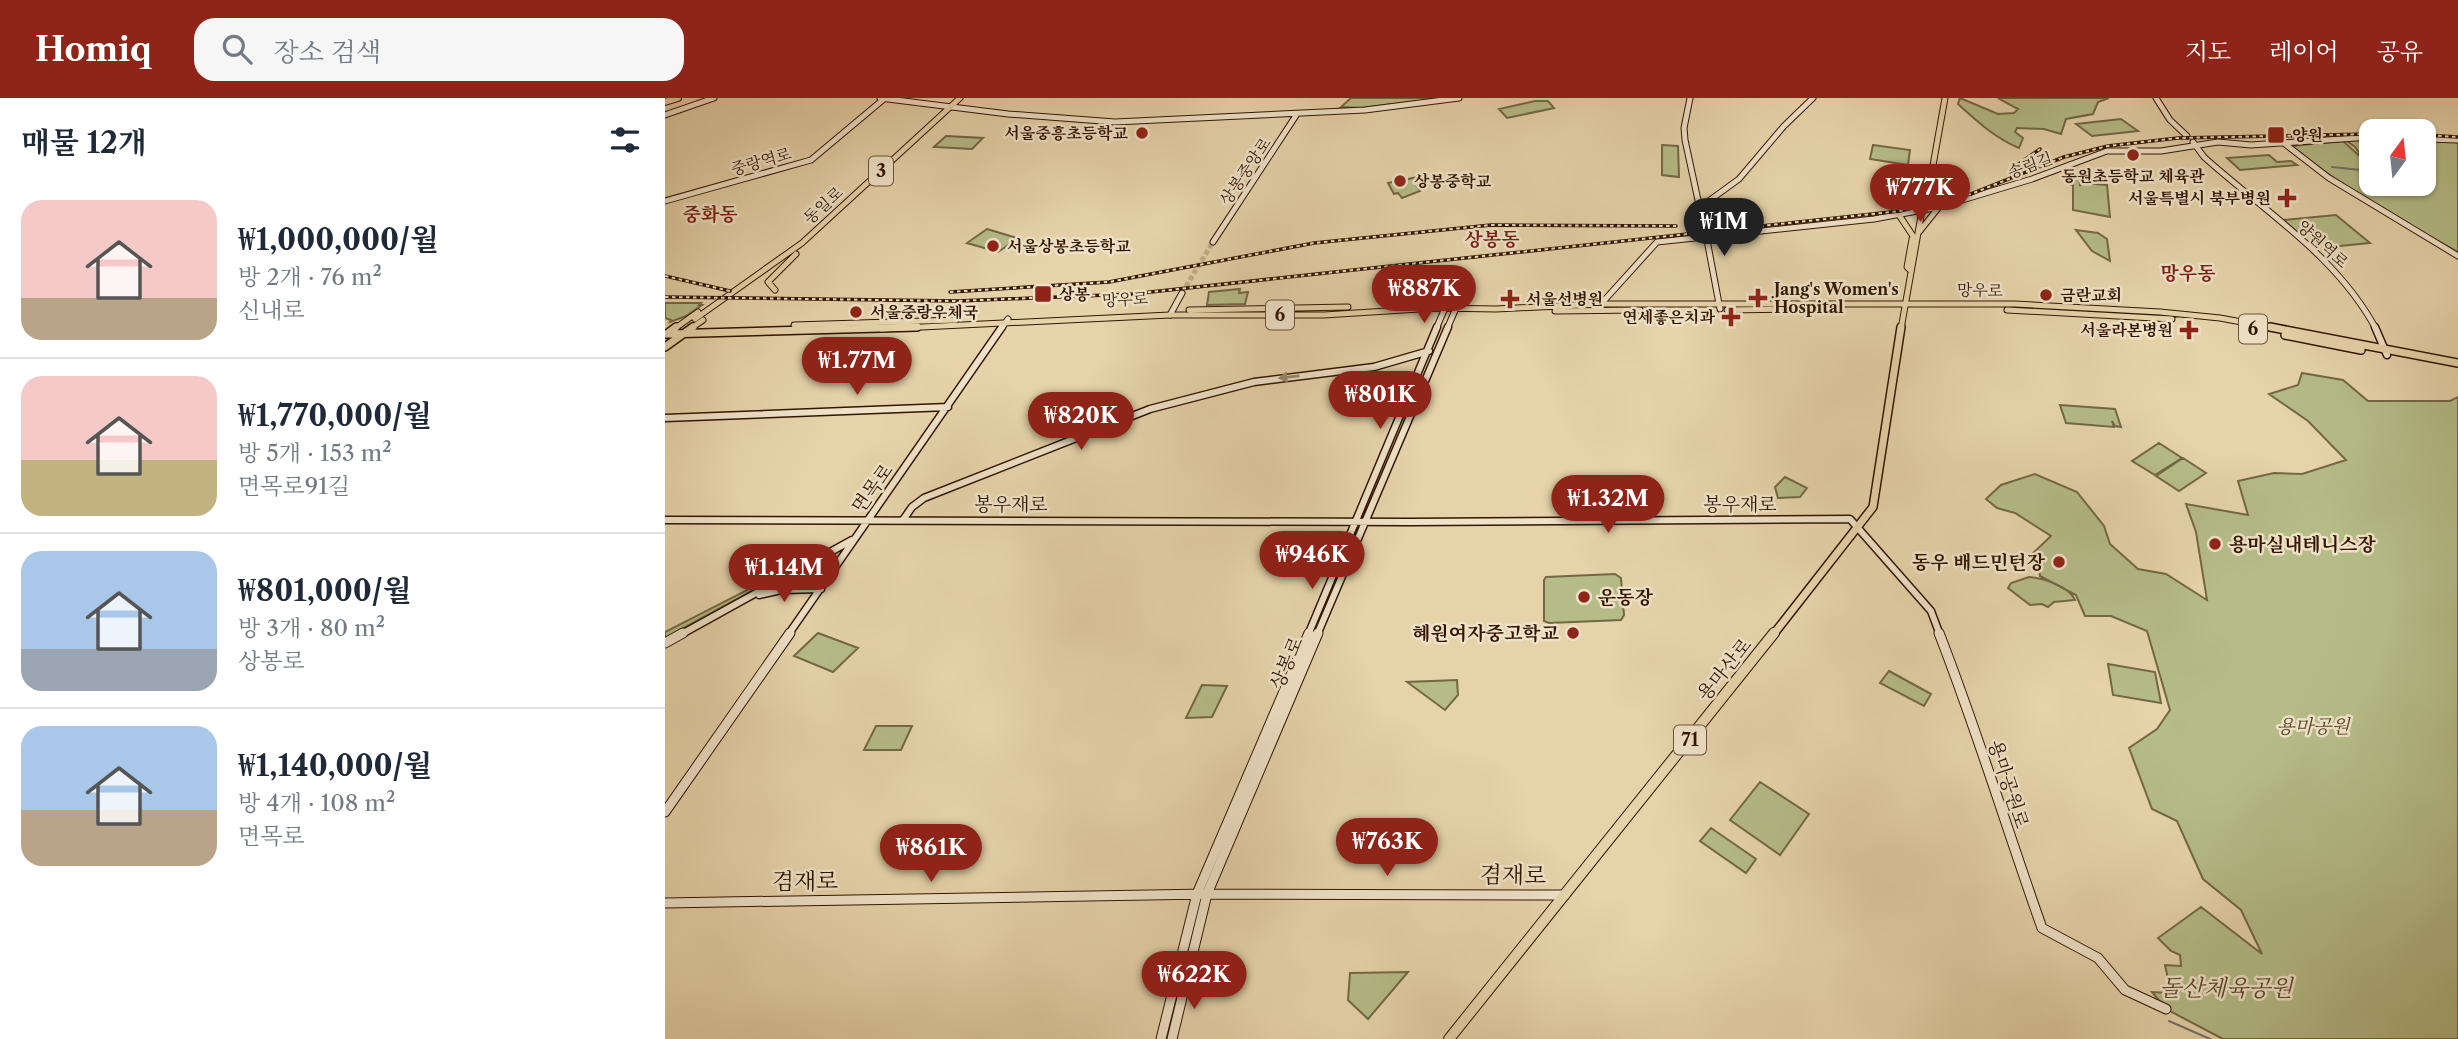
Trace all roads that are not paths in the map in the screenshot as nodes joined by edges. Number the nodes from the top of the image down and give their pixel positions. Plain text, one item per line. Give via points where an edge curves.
1 (678, 98) edge
2 (704, 98) edge
3 (714, 98) edge
4 (883, 98) edge
5 (960, 98) edge
6 (1459, 98) edge
7 (1690, 98) edge
8 (1813, 98) edge
9 (1939, 98) edge
10 (1945, 98) edge
11 (2156, 98) edge
12 (665, 102) edge
13 (692, 106) junction
14 (950, 107) junction
15 (1297, 114) junction
16 (665, 115) edge
17 (2359, 138) edge
18 (2189, 139) junction
19 (2436, 140) edge
20 (2458, 141) edge
21 (2284, 144) junction
22 (665, 201) edge
23 (1706, 203) dead end
24 (1940, 207) junction
25 (1701, 214) tunnel mouth
26 (1899, 215) junction
27 (1919, 216) tunnel mouth
28 (1915, 235) junction
29 (1707, 240) tunnel mouth
30 (802, 243) junction
31 (1213, 243) tunnel mouth
32 (796, 254) junction
33 (2458, 256) edge
34 (775, 290) dead end
35 (1182, 293) tunnel mouth
36 (1719, 307) junction
37 (1902, 307) junction
38 (1419, 308) junction
39 (1445, 308) junction
40 (1456, 308) junction
41 (1599, 308) junction
42 (2022, 308) junction
43 (1496, 309) junction
44 (1171, 313) junction
45 (696, 319) junction
46 (1007, 321) junction
47 (2241, 324) junction
48 (673, 329) junction
49 (688, 331) junction
50 (666, 337) edge
51 (1438, 347) junction
52 (1428, 351) junction
53 (2386, 352) junction
54 (2458, 363) edge
55 (2458, 368) edge
56 (948, 407) junction
57 (665, 418) edge
58 (869, 519) junction
59 (665, 520) edge
60 (903, 520) junction
61 (1361, 521) junction
62 (1860, 527) junction
63 (855, 538) junction
64 (821, 589) junction
65 (745, 600) junction
66 (665, 643) edge
67 (665, 812) edge
68 (1202, 894) junction
69 (1566, 895) junction
70 (665, 902) edge
71 (1182, 975) junction
72 (2166, 1009) dead end
73 (1161, 1039) edge
74 (1172, 1039) edge
75 (1449, 1039) edge

1 - 12 highway
2 - 13 street
3 - 13 street
4 - 14 street
4 - 22 street, 중랑역로 via 811,160
5 - 14 main road, 동일로 / 3
6 - 15 street via 1409,107
7 - 25 street via 1685,140
8 - 23 street via 1739,179
9 - 10 main road via 1929,171
11 - 18 street, 양원역로
13 - 16 street
14 - 15 street via 1107,122
14 - 30 main road, 동일로 / 3
15 - 31 street, 상봉중앙로
17 - 21 street, 송림길
18 - 21 street, 송림길
18 - 24 street, 송림길 via 2161,151 2094,154
18 - 53 street, 양원역로 via 2337,271 2378,331
19 - 20 street
21 - 33 street via 2322,174
24 - 26 street, 송림길
24 - 28 main road
26 - 28 main road
26 - 41 street, 송림길 via 1657,242
27 - 28 main road, 용마산로
28 - 37 main road, 용마산로 via 1913,268
29 - 36 street
30 - 32 main road
30 - 45 main road, 동일로 / 3
32 - 34 main road via 768,282
32 - 45 main road
35 - 44 street
36 - 37 main road, 망우로 / 6
36 - 37 main road, 망우로 / 6
36 - 41 main road, 망우로 / 6
36 - 41 main road, 망우로 / 6
37 - 42 main road, 망우로 / 6
37 - 62 main road, 용마산로 / 71 via 1873,507
38 - 39 main road, 망우로 / 6
38 - 44 main road, 망우로 / 6
38 - 44 main road, 망우로 / 6
39 - 40 main road, 망우로 / 6
39 - 52 street, 상봉로
40 - 43 main road, 망우로 / 6
40 - 51 street, 상봉로
41 - 43 main road, 망우로 / 6
41 - 43 main road, 망우로 / 6
42 - 47 main road, 망우로 / 6
42 - 47 main road, 망우로 / 6 via 2167,314
44 - 46 main road, 망우로 / 6
45 - 48 main road
45 - 49 main road
46 - 49 main road, 망우로 / 6 via 838,331
46 - 56 street, 면목로
47 - 53 main road, 망우로 / 6
48 - 49 main road, 망우로 / 6
48 - 50 main road
49 - 50 main road
51 - 52 street
51 - 61 street, 상봉로
52 -> 60 street via 1374,368 1254,382 1150,410 936,493 916,503
52 - 61 street, 상봉로
53 - 54 main road, 망우로 / 6
53 - 55 main road, 망우로 / 6
56 - 57 street
56 - 58 street, 면목로
58 - 59 street, 봉우재로
58 - 60 street, 봉우재로
58 - 63 street, 면목로
60 - 61 street, 봉우재로
61 - 62 street, 봉우재로 via 1850,519
61 - 68 street, 상봉로
62 - 69 main road, 용마산로 / 71
62 - 72 street, 용마공원로 via 1931,611 2042,928 2098,958 2125,990
63 - 64 street, 면목로
63 - 65 street
64 - 65 street via 781,590
64 - 67 street, 면목로
65 - 66 street
68 - 69 street, 겸재로
68 - 70 street, 겸재로
68 - 71 street, 상봉로
69 - 75 main road, 용마산로 / 71
71 - 73 street, 상봉로
71 - 74 street, 상봉로

